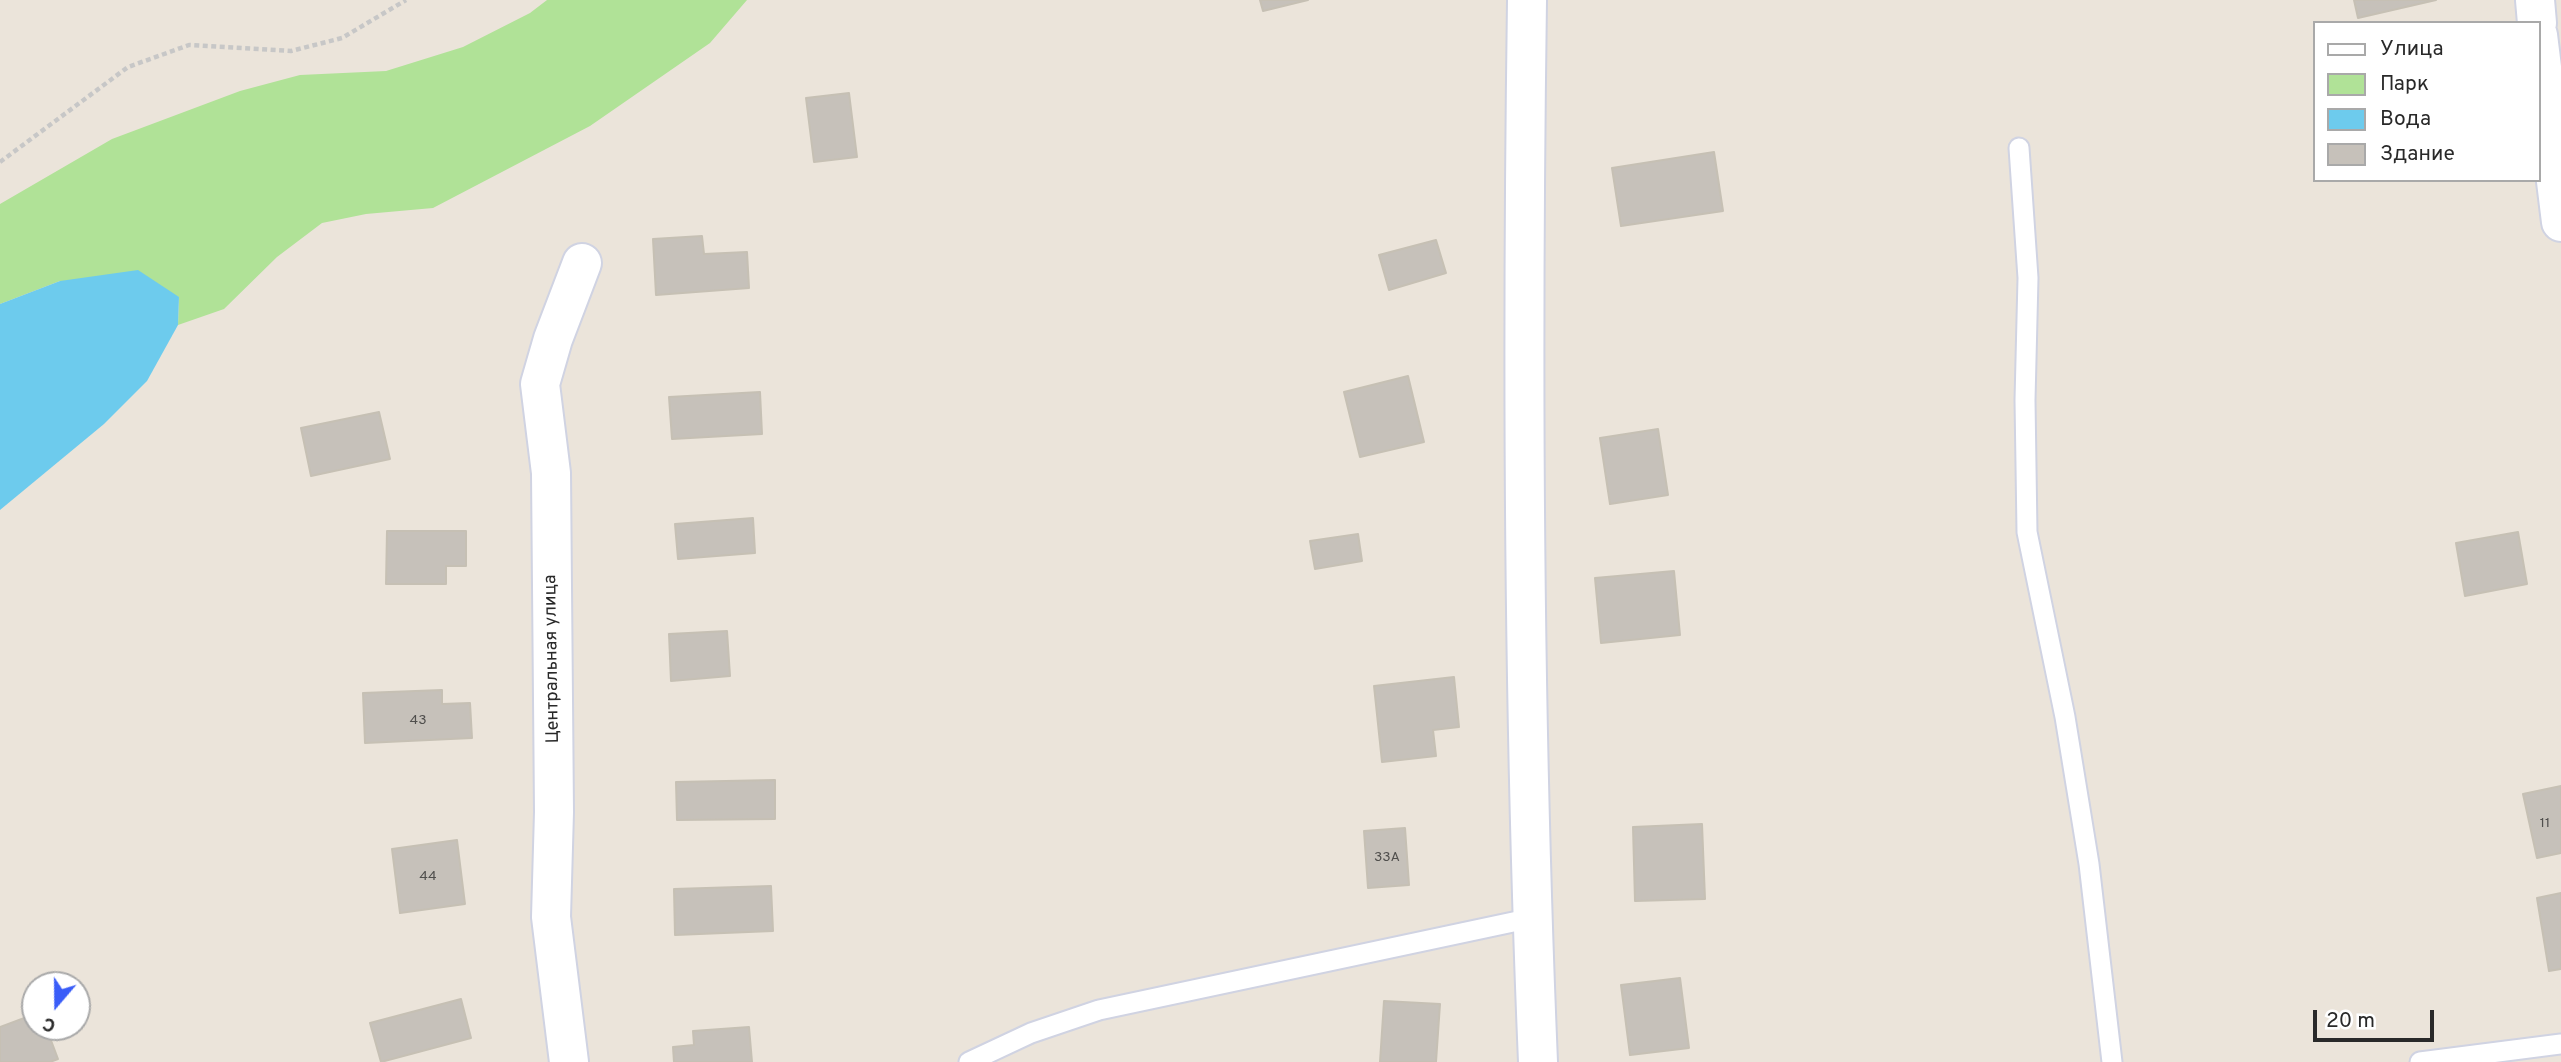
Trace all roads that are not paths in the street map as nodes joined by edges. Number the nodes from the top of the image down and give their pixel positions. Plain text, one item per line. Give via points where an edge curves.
1 (1527, 0) edge
2 (2535, 0) edge
3 (2537, 21) edge
4 (2540, 51) edge
5 (2020, 148) dead end
6 (2561, 222) edge
7 (582, 262) dead end
8 (1532, 918) junction
9 (2561, 1044) edge
10 (569, 1062) edge
11 (968, 1062) edge
12 (1538, 1062) edge
13 (2112, 1062) edge
14 (2420, 1062) edge

1 - 8 street via 1522,317
2 - 3 street
4 - 6 street
5 - 13 lane via 2028,278 2027,532 2087,850
7 - 10 street, Центральная улица via 540,384 551,472 551,917
8 - 11 lane via 1099,1010
8 - 12 street
9 - 14 lane

